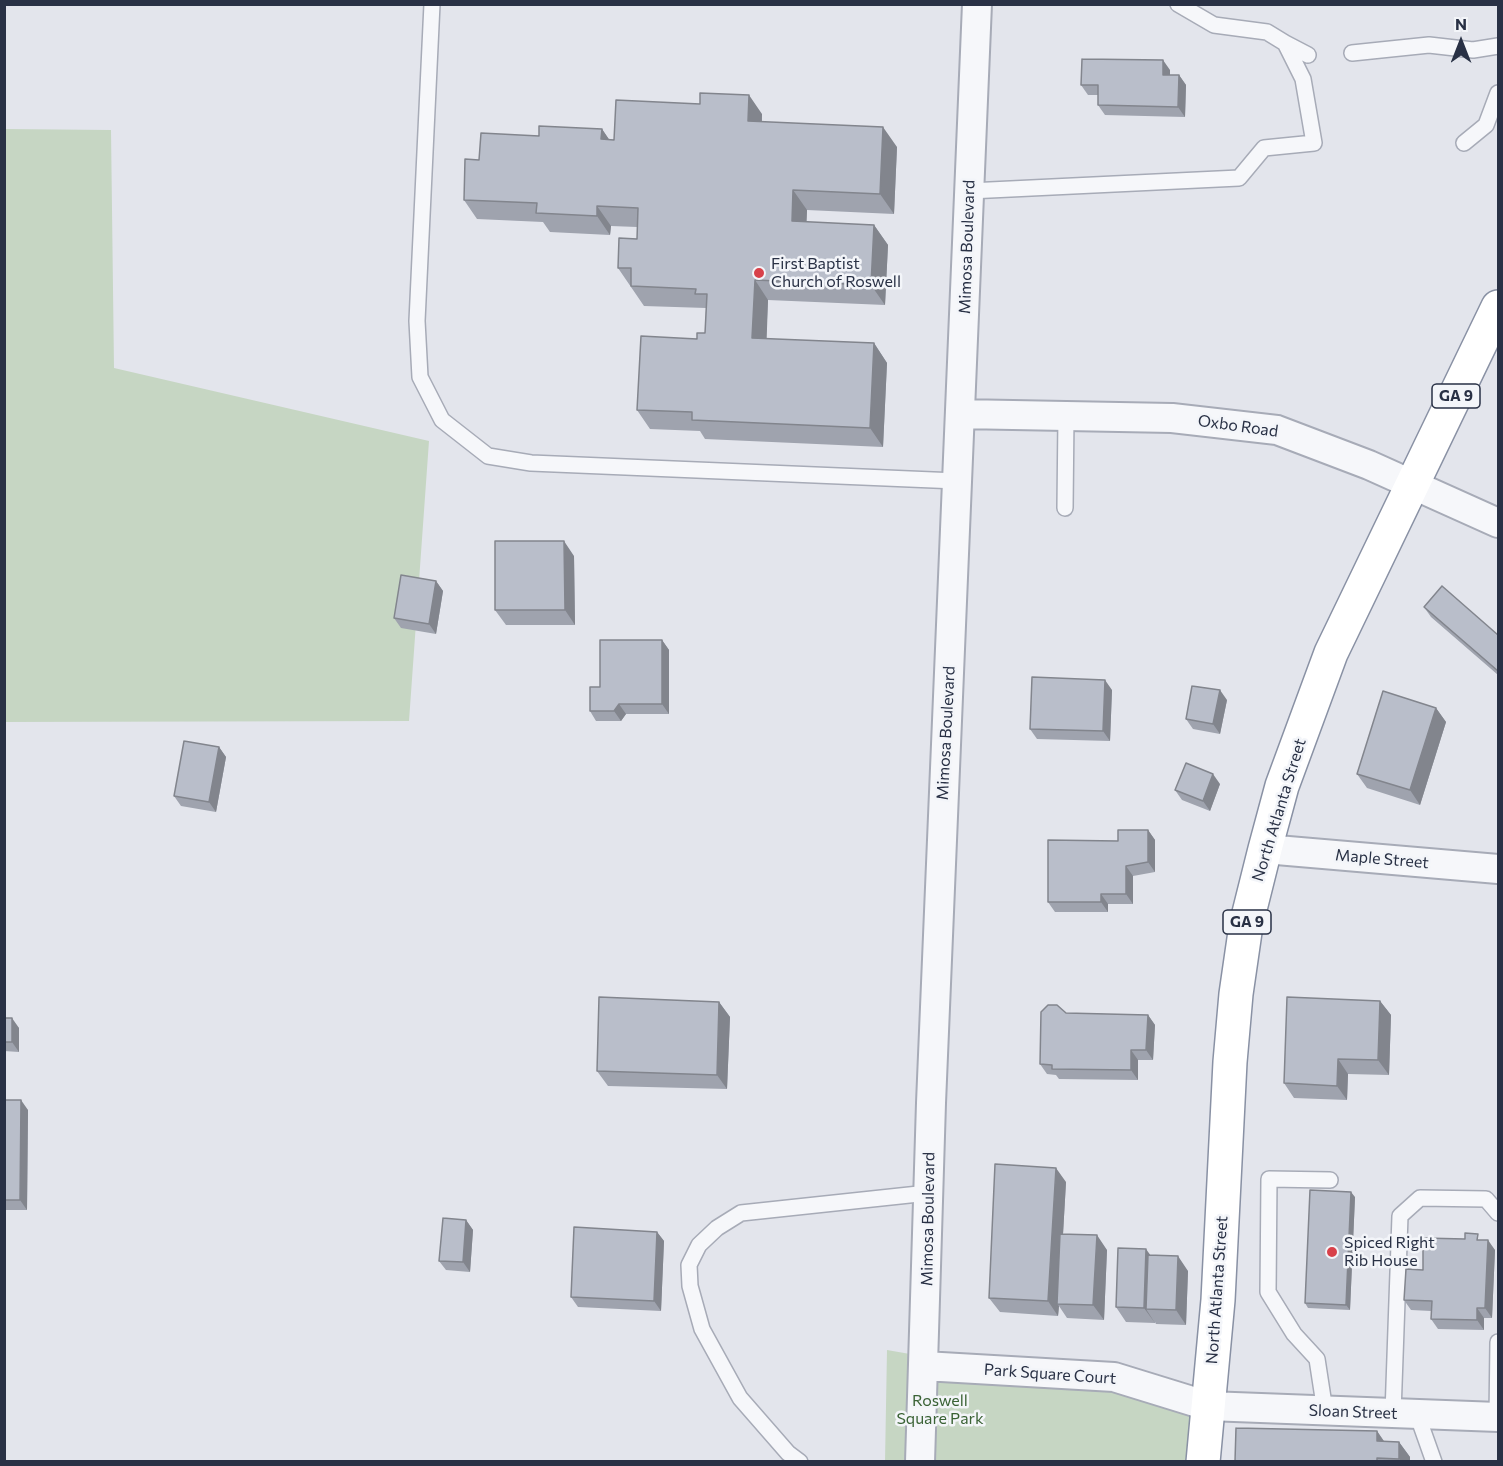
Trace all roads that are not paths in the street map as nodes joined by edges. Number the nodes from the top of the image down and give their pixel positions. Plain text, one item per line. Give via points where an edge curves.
1 (432, 4) edge
2 (977, 4) edge
3 (1178, 4) edge
4 (1285, 43) junction
5 (1498, 46) edge
6 (1352, 53) dead end
7 (1308, 54) dead end
8 (1498, 93) edge
9 (1464, 142) dead end
10 (969, 191) junction
11 (1498, 307) edge
12 (960, 414) junction
13 (1066, 416) junction
14 (957, 481) junction
15 (1414, 484) junction
16 (1065, 508) dead end
17 (1498, 523) edge
18 (1265, 849) junction
19 (1498, 869) edge
20 (1330, 1180) dead end
21 (928, 1193) junction
22 (1498, 1213) edge
23 (1498, 1342) edge
24 (924, 1365) junction
25 (1208, 1406) junction
26 (1325, 1411) junction
27 (1405, 1414) junction
28 (1498, 1417) edge
29 (800, 1461) edge
30 (920, 1461) edge
31 (1203, 1461) edge
32 (1434, 1461) edge

1 - 14 lane via 417,321 420,377 442,420 488,456 531,463
2 - 10 street, Mimosa Boulevard
3 - 4 lane via 1214,25 1268,32
4 - 7 lane
4 - 10 lane via 1303,78 1314,142 1264,148 1239,178
5 - 6 lane via 1473,50 1429,45
8 - 9 lane via 1486,124
10 - 12 street, Mimosa Boulevard
11 - 15 highway, North Atlanta Street / GA 9
12 - 13 street, Oxbo Road
12 - 14 street, Mimosa Boulevard
13 - 15 street, Oxbo Road via 1172,418 1277,430
13 - 16 lane
14 - 21 street, Mimosa Boulevard
15 - 17 street, Oxbo Road
15 - 18 highway, North Atlanta Street / GA 9 via 1331,653 1282,786
18 - 19 street, Maple Street
18 - 25 highway, North Atlanta Street / GA 9 via 1246,925 1236,994
20 - 26 lane via 1269,1179 1268,1293 1294,1334 1317,1359
21 - 24 street, Mimosa Boulevard
21 - 29 lane via 741,1214 699,1245 689,1265 690,1286 702,1329 740,1398 788,1453
22 - 27 lane via 1486,1199 1420,1198 1400,1216
23 - 28 lane
24 - 25 street, Park Square Court via 1114,1377
24 - 30 street, Mimosa Boulevard
25 - 26 street, Sloan Street
25 - 31 highway, North Atlanta Street / GA 9
26 - 27 street, Sloan Street
27 - 28 street, Sloan Street
27 - 32 lane

